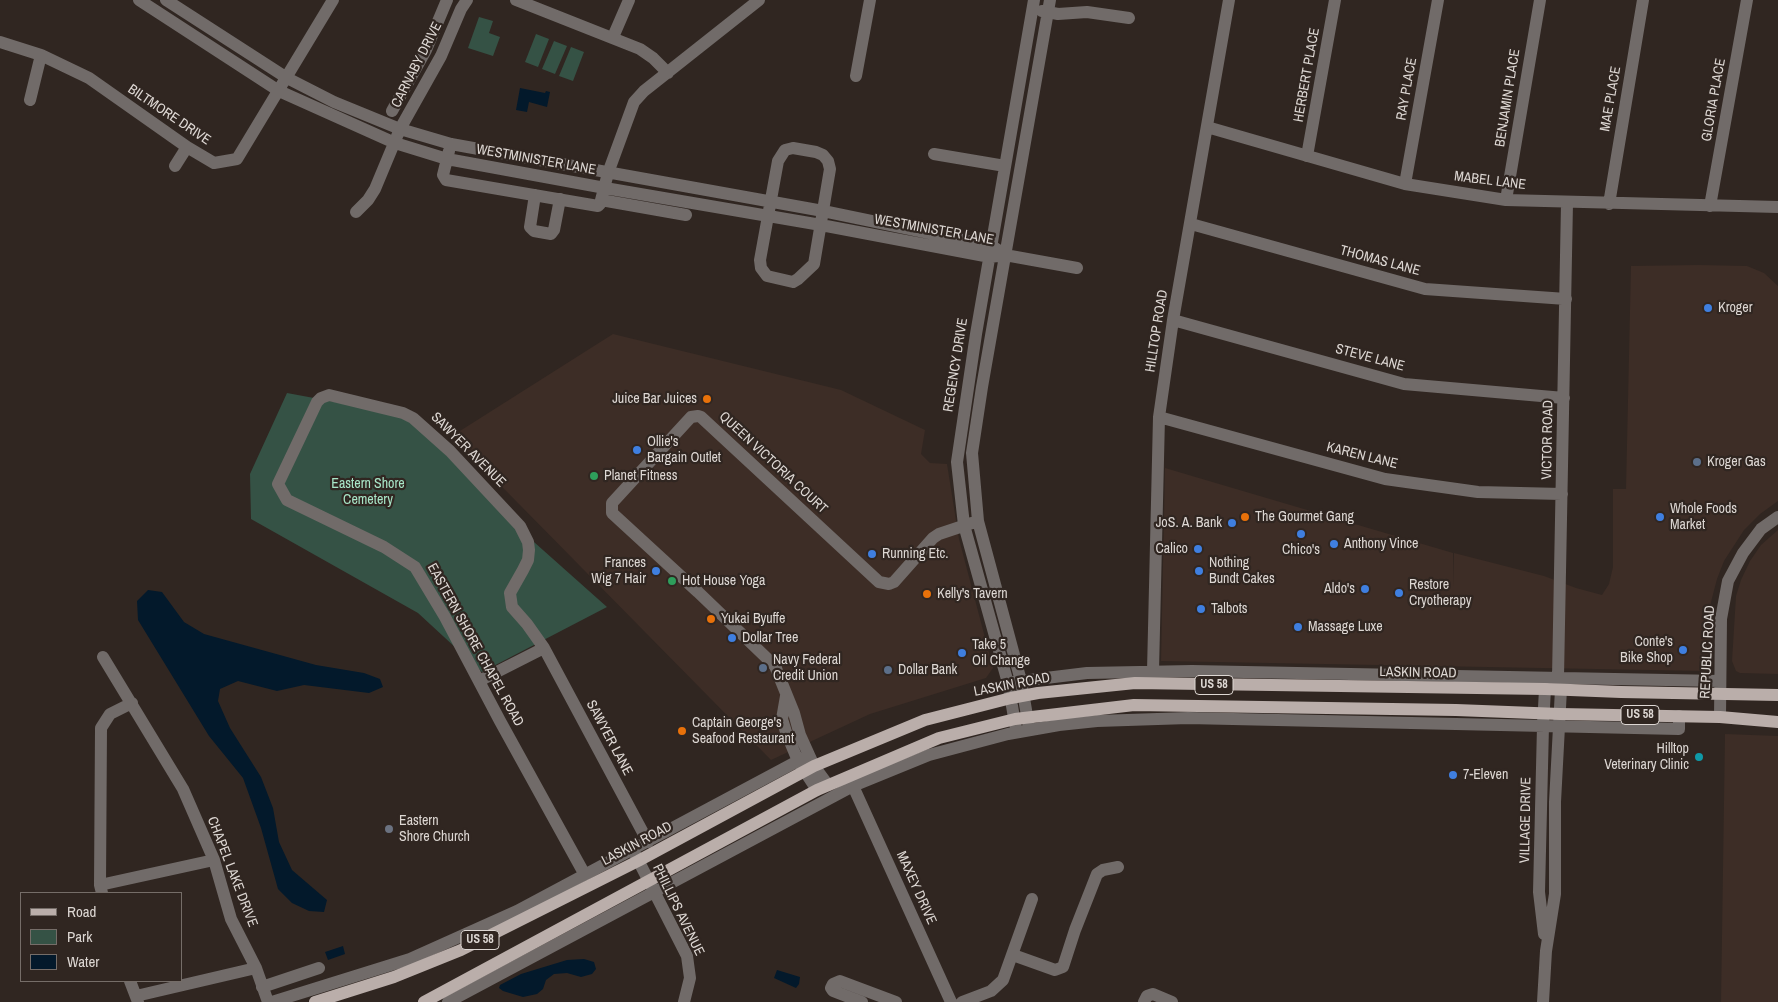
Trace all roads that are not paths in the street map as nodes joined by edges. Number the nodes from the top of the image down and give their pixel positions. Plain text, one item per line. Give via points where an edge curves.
1 (139, 0) edge
2 (166, 0) edge
3 (333, 0) edge
4 (448, 0) edge
5 (467, 0) edge
6 (516, 0) edge
7 (629, 0) edge
8 (759, 0) edge
9 (870, 0) edge
10 (1229, 0) edge
11 (1336, 0) edge
12 (1438, 0) edge
13 (1540, 0) edge
14 (1643, 0) edge
15 (1747, 0) edge
16 (1033, 4) edge
17 (1049, 6) edge
18 (1129, 18) dead end
19 (614, 37) junction
20 (0, 42) edge
21 (426, 50) junction
22 (40, 55) junction
23 (441, 56) junction
24 (668, 73) junction
25 (856, 76) dead end
26 (287, 78) junction
27 (279, 91) junction
28 (30, 100) dead end
29 (392, 111) dead end
30 (1014, 118) junction
31 (1028, 120) junction
32 (1207, 126) junction
33 (400, 129) junction
34 (394, 144) junction
35 (451, 144) junction
36 (187, 148) junction
37 (934, 154) dead end
38 (1307, 156) junction
39 (447, 159) junction
40 (175, 166) dead end
41 (1005, 166) junction
42 (608, 172) junction
43 (1405, 184) junction
44 (603, 194) junction
45 (535, 195) junction
46 (560, 200) junction
47 (1506, 200) junction
48 (1567, 203) junction
49 (1609, 204) junction
50 (1710, 206) junction
51 (1778, 207) edge
52 (769, 209) junction
53 (356, 212) dead end
54 (686, 215) dead end
55 (822, 218) junction
56 (1190, 224) junction
57 (991, 252) junction
58 (1005, 255) junction
59 (1077, 268) dead end
60 (1566, 299) junction
61 (1173, 320) junction
62 (1564, 398) junction
63 (1159, 417) junction
64 (287, 462) joint
65 (1562, 494) junction
66 (1778, 517) edge
67 (978, 521) junction
68 (964, 525) junction
69 (544, 648) junction
70 (103, 657) dead end
71 (1153, 671) junction
72 (480, 681) junction
73 (1021, 681) junction
74 (1720, 681) junction
75 (1419, 682) junction
76 (1008, 683) junction
77 (1560, 683) junction
78 (1545, 689) junction
79 (1720, 694) junction
80 (1778, 695) edge
81 (1017, 697) junction
82 (132, 703) junction
83 (1720, 717) junction
84 (1543, 720) junction
85 (1560, 720) junction
86 (1778, 722) edge
87 (1022, 725) junction
88 (807, 763) junction
89 (853, 786) junction
90 (822, 787) junction
91 (648, 842) junction
92 (635, 856) junction
93 (214, 860) junction
94 (1118, 867) dead end
95 (585, 875) junction
96 (651, 886) junction
97 (101, 889) edge
98 (1032, 900) dead end
99 (1546, 951) junction
100 (1012, 955) junction
101 (256, 968) junction
102 (319, 968) dead end
103 (130, 982) edge
104 (262, 987) junction
105 (137, 999) edge
106 (268, 1002) edge
107 (272, 1002) edge
108 (315, 1002) edge
109 (424, 1002) edge
110 (448, 1002) edge
111 (684, 1002) edge
112 (862, 1002) edge
113 (896, 1002) edge
114 (951, 1002) edge
115 (962, 1002) edge
116 (1144, 1002) edge
117 (1172, 1002) edge
118 (1543, 1002) edge

1 - 27 street, WESTMINISTER LANE
2 - 26 street, WESTMINISTER LANE
3 - 26 street, BILTMORE DRIVE
4 - 21 street
5 - 23 street, CARNABY DRIVE
6 - 19 street
7 - 19 street
8 - 24 street
9 - 25 street
10 - 32 street, HILLTOP ROAD
11 - 38 street, HERBERT PLACE
12 - 43 street, RAY PLACE
13 - 47 street, BENJAMIN PLACE
14 - 49 street, MAE PLACE
15 - 50 street, GLORIA PLACE
16 - 17 street
16 - 30 street, REGENCY DRIVE
17 - 18 street via 1058,14 1087,12
17 - 31 street, REGENCY DRIVE
19 - 24 street via 640,49
20 - 22 street, BILTMORE DRIVE
21 - 23 street
21 - 29 street
22 - 28 street
22 - 36 street, BILTMORE DRIVE via 89,78
23 - 33 street, CARNABY DRIVE
24 - 42 street via 634,102
26 - 27 street, BILTMORE DRIVE
26 - 33 street, WESTMINISTER LANE via 334,102
27 - 34 street, WESTMINISTER LANE
27 - 36 street, BILTMORE DRIVE via 237,159 214,163
30 - 31 street
30 - 41 street, REGENCY DRIVE
31 - 58 street, REGENCY DRIVE
32 - 38 street, MABEL LANE
32 - 56 street, HILLTOP ROAD
33 - 34 street, CARNABY DRIVE
33 - 35 street, WESTMINISTER LANE
34 - 39 street, WESTMINISTER LANE
34 - 53 street, CARNABY DRIVE via 376,189
35 - 39 street
35 - 42 street, WESTMINISTER LANE
36 - 40 street
37 - 41 street
38 - 43 street, MABEL LANE
39 - 44 street, WESTMINISTER LANE
39 - 45 street via 443,175 446,180
41 - 57 street, REGENCY DRIVE
42 - 44 street
42 - 52 street, WESTMINISTER LANE
43 - 47 street, MABEL LANE
44 - 46 street via 600,204 594,206
44 - 52 street, WESTMINISTER LANE
44 - 54 street
45 - 46 street
45 - 46 street via 530,227 534,231 550,234 554,230
47 - 48 street, MABEL LANE
48 - 49 street, MABEL LANE
48 - 60 street, VICTOR ROAD
49 - 50 street, MABEL LANE
50 - 51 street, MABEL LANE
52 - 55 street, WESTMINISTER LANE
52 - 55 street via 780,156 789,148 798,148 820,153 828,161 830,169
52 - 55 street via 761,268 770,277 793,282 814,264
55 - 57 street, WESTMINISTER LANE
56 - 60 street, THOMAS LANE via 1425,289
56 - 61 street, HILLTOP ROAD
57 - 58 street, WESTMINISTER LANE
57 - 68 street, REGENCY DRIVE via 956,462
58 - 59 street
58 - 67 street, REGENCY DRIVE via 972,453
60 - 62 street, VICTOR ROAD
61 - 62 street, STEVE LANE via 1404,384
61 - 63 street, HILLTOP ROAD
62 - 65 street, VICTOR ROAD
63 - 65 street, KAREN LANE via 1385,479 1478,492
63 - 71 street, HILLTOP ROAD
64 - 69 street, SAWYER AVENUE via 316,402 326,395 393,410 413,418 481,483 524,533 528,560 510,600 515,612
64 - 72 street, EASTERN SHORE CHAPEL ROAD via 278,484 287,500 384,547 415,567
65 - 77 street, VICTOR ROAD
66 - 74 street, REPUBLIC ROAD via 1761,529 1728,581 1721,619
67 - 68 street
67 - 73 street, REGENCY DRIVE
68 - 76 street, REGENCY DRIVE
68 - 88 street, QUEEN VICTORIA COURT via 933,538 894,582 879,582 698,416 691,417 614,499 612,513 772,661 786,696 782,719 786,732
69 - 72 street
69 - 91 street, SAWYER LANE
70 - 82 street, CHAPEL LAKE DRIVE
71 - 73 street, LASKIN ROAD via 1088,673
71 - 75 street, LASKIN ROAD via 1221,671
72 - 95 street, EASTERN SHORE CHAPEL ROAD
73 - 76 street, LASKIN ROAD
73 - 81 street, REGENCY DRIVE
74 - 77 street, LASKIN ROAD
74 - 79 street, REPUBLIC ROAD
75 - 77 street, LASKIN ROAD
75 - 78 main road, LASKIN ROAD / US 58
75 - 81 main road, LASKIN ROAD / US 58 via 1135,683
76 - 81 street, REGENCY DRIVE
77 - 78 main road, LASKIN ROAD / US 58
77 - 79 main road, LASKIN ROAD / US 58
77 - 85 street, VILLAGE DRIVE
78 - 84 street, VILLAGE DRIVE
79 - 80 main road, LASKIN ROAD / US 58
79 - 83 street, REPUBLIC ROAD
81 - 87 street, REGENCY DRIVE
81 - 88 main road, LASKIN ROAD / US 58 via 925,720
82 - 93 street, CHAPEL LAKE DRIVE via 183,789
82 - 97 street via 110,714 101,728
83 - 85 main road, US 58
83 - 86 main road, US 58
84 - 85 main road, US 58
84 - 87 main road, US 58 via 1352,707 1134,705
84 - 99 street, VILLAGE DRIVE via 1539,892
85 - 99 street, VILLAGE DRIVE via 1554,802 1555,894
87 - 89 street via 929,755
87 - 90 main road, US 58 via 939,738
88 - 90 street, QUEEN VICTORIA COURT
88 - 91 street, LASKIN ROAD
88 - 92 main road, LASKIN ROAD / US 58
89 - 96 street
89 - 114 street, MAXEY DRIVE
90 - 96 main road, US 58
91 - 92 street, LASKIN ROAD
92 - 95 street, LASKIN ROAD
92 - 96 street, PHILLIPS AVENUE
92 - 108 main road, LASKIN ROAD / US 58 via 462,950 394,977
93 - 97 street
93 - 101 street, CHAPEL LAKE DRIVE via 231,919
94 - 100 street via 1097,874 1063,967 1055,970
95 - 107 street, LASKIN ROAD via 517,911 410,959
96 - 109 main road, US 58
96 - 110 street
96 - 111 street, PHILLIPS AVENUE via 687,956 690,978
98 - 100 street
99 - 118 street, VILLAGE DRIVE
100 - 115 street via 998,986
101 - 104 street, CHAPEL LAKE DRIVE
101 - 105 street
102 - 104 street
103 - 105 street
104 - 106 street, CHAPEL LAKE DRIVE
112 - 113 street via 833,991 833,984 840,981
116 - 117 street via 1153,994

